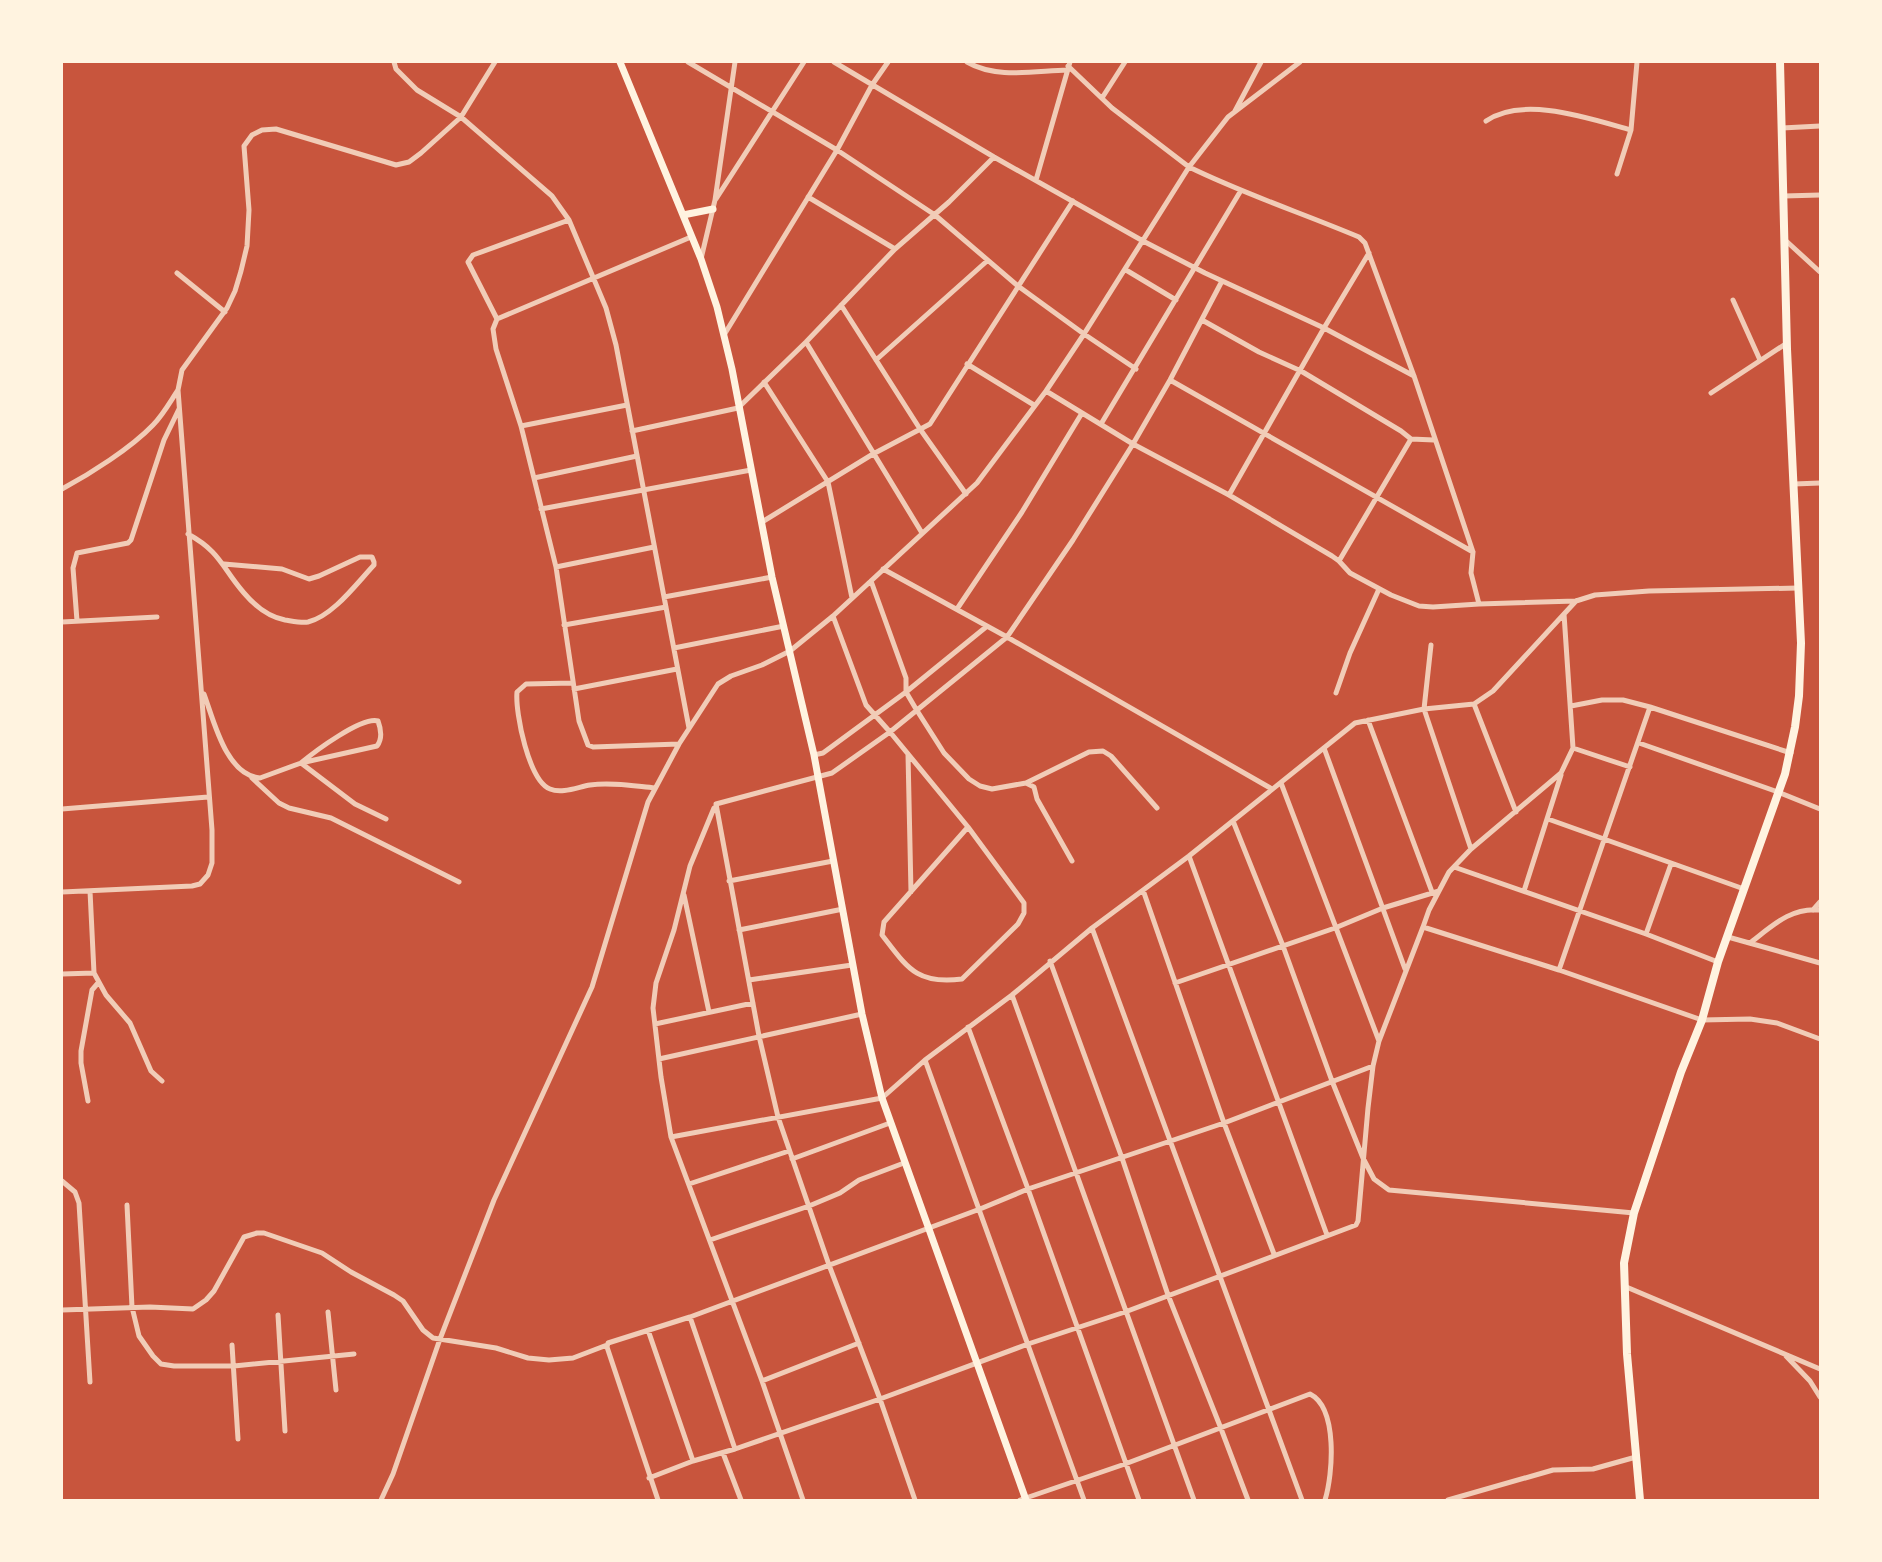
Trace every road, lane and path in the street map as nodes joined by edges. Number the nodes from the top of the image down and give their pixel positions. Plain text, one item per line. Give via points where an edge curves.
1 (394, 62) edge
2 (495, 62) edge
3 (620, 62) edge
4 (688, 62) edge
5 (735, 62) edge
6 (804, 62) edge
7 (834, 62) edge
8 (888, 62) edge
9 (971, 62) edge
10 (1125, 62) edge
11 (1261, 62) edge
12 (1300, 62) edge
13 (1637, 62) edge
14 (1780, 62) edge
15 (1068, 66) edge
16 (872, 85) junction
17 (730, 86) junction
18 (1102, 98) junction
19 (772, 112) junction
20 (1234, 112) junction
21 (460, 117) junction
22 (1486, 121) dead end
23 (1821, 126) edge
24 (1782, 128) junction
25 (1631, 130) junction
26 (837, 150) junction
27 (994, 157) junction
28 (1189, 167) junction
29 (1617, 174) dead end
30 (1036, 180) junction
31 (1240, 192) junction
32 (1821, 195) edge
33 (1784, 196) junction
34 (808, 197) junction
35 (715, 200) junction
36 (1073, 201) junction
37 (713, 209) junction
38 (683, 215) junction
39 (935, 215) junction
40 (568, 220) junction
41 (691, 237) junction
42 (1784, 239) junction
43 (1143, 241) junction
44 (895, 249) junction
45 (1369, 253) junction
46 (701, 259) junction
47 (987, 261) junction
48 (1818, 266) edge
49 (1194, 268) junction
50 (1125, 270) junction
51 (1821, 272) edge
52 (177, 273) dead end
53 (594, 279) junction
54 (1222, 281) junction
55 (1018, 286) junction
56 (1176, 300) junction
57 (1733, 300) dead end
58 (841, 305) junction
59 (225, 312) junction
60 (496, 319) junction
61 (1202, 320) junction
62 (1324, 328) junction
63 (1084, 334) junction
64 (724, 335) junction
65 (806, 342) junction
66 (1787, 343) junction
67 (876, 360) junction
68 (1760, 360) junction
69 (967, 364) junction
70 (1136, 369) junction
71 (1301, 370) junction
72 (1414, 376) junction
73 (1170, 380) junction
74 (764, 382) junction
75 (178, 390) junction
76 (1046, 391) junction
77 (1711, 393) dead end
78 (627, 405) junction
79 (1034, 405) junction
80 (179, 408) junction
81 (738, 408) junction
82 (1082, 413) junction
83 (1101, 424) junction
84 (522, 426) junction
85 (920, 429) junction
86 (632, 431) junction
87 (1265, 433) junction
88 (1411, 439) junction
89 (1434, 440) junction
90 (1133, 444) junction
91 (873, 454) junction
92 (637, 456) junction
93 (751, 470) junction
94 (534, 478) junction
95 (828, 482) junction
96 (1821, 483) edge
97 (1794, 484) junction
98 (62, 489) edge
99 (643, 490) junction
100 (966, 494) junction
101 (1229, 495) junction
102 (1377, 497) junction
103 (541, 509) junction
104 (762, 522) junction
105 (922, 533) junction
106 (188, 534) junction
107 (654, 547) junction
108 (1473, 552) junction
109 (1338, 561) junction
110 (224, 564) junction
111 (556, 567) junction
112 (883, 569) junction
113 (772, 577) junction
114 (871, 581) junction
115 (1798, 588) junction
116 (1378, 589) junction
117 (664, 597) junction
118 (852, 598) junction
119 (1576, 602) junction
120 (1479, 604) junction
121 (666, 607) junction
122 (957, 609) junction
123 (1564, 614) junction
124 (833, 616) junction
125 (157, 617) dead end
126 (77, 621) junction
127 (62, 622) edge
128 (564, 625) junction
129 (784, 626) junction
130 (986, 627) junction
131 (1007, 637) junction
132 (1431, 645) dead end
133 (674, 648) junction
134 (790, 651) junction
135 (677, 669) junction
136 (574, 686) junction
137 (202, 689) junction
138 (906, 692) junction
139 (1336, 693) dead end
140 (1474, 704) junction
141 (1571, 706) junction
142 (1650, 707) junction
143 (916, 709) junction
144 (1424, 709) junction
145 (874, 715) junction
146 (1368, 720) junction
147 (689, 728) junction
148 (890, 732) junction
149 (1639, 743) junction
150 (679, 744) junction
151 (1324, 748) junction
152 (1573, 748) junction
153 (1791, 753) junction
154 (908, 754) junction
155 (814, 756) junction
156 (301, 763) junction
157 (1630, 767) junction
158 (1561, 773) junction
159 (817, 777) junction
160 (252, 778) junction
161 (1026, 783) junction
162 (1281, 783) junction
163 (655, 788) junction
164 (1272, 789) junction
165 (1778, 792) junction
166 (208, 797) junction
167 (715, 806) junction
168 (1156, 808) dead end
169 (62, 809) edge
170 (1821, 809) edge
171 (1516, 812) junction
172 (386, 819) dead end
173 (1548, 819) junction
174 (1233, 820) junction
175 (968, 827) junction
176 (1605, 839) junction
177 (1470, 849) junction
178 (1189, 856) junction
179 (833, 861) junction
180 (1072, 861) dead end
181 (1671, 864) junction
182 (1454, 867) junction
183 (729, 881) junction
184 (459, 882) dead end
185 (1744, 889) junction
186 (1143, 890) junction
187 (90, 891) junction
188 (1524, 891) junction
189 (62, 892) edge
190 (911, 892) junction
191 (1435, 892) junction
192 (683, 893) junction
193 (1821, 902) edge
194 (1383, 908) junction
195 (843, 909) junction
196 (1813, 910) junction
197 (1821, 910) edge
198 (1580, 912) junction
199 (1423, 927) junction
200 (1092, 928) junction
201 (1335, 928) junction
202 (739, 930) junction
203 (1646, 934) junction
204 (1728, 937) junction
205 (1750, 943) junction
206 (1283, 945) junction
207 (1050, 961) junction
208 (1718, 962) junction
209 (1821, 963) edge
210 (852, 965) junction
211 (1228, 965) junction
212 (1405, 969) junction
213 (1559, 970) junction
214 (94, 973) junction
215 (62, 974) edge
216 (749, 980) junction
217 (98, 983) junction
218 (1175, 983) junction
219 (1012, 994) junction
220 (753, 1003) junction
221 (709, 1012) junction
222 (861, 1014) junction
223 (1702, 1020) junction
224 (655, 1024) junction
225 (968, 1028) junction
226 (759, 1036) junction
227 (1821, 1039) edge
228 (1380, 1041) junction
229 (659, 1059) junction
230 (925, 1060) junction
231 (1373, 1066) junction
232 (162, 1081) dead end
233 (1332, 1081) junction
234 (882, 1098) junction
235 (88, 1101) dead end
236 (1279, 1102) junction
237 (778, 1118) junction
238 (890, 1123) junction
239 (1224, 1123) junction
240 (671, 1137) junction
241 (1170, 1142) junction
242 (789, 1152) junction
243 (1122, 1158) junction
244 (1363, 1158) junction
245 (792, 1159) junction
246 (904, 1163) junction
247 (1076, 1173) junction
248 (62, 1181) edge
249 (689, 1184) junction
250 (1028, 1189) junction
251 (127, 1205) dead end
252 (809, 1206) junction
253 (980, 1209) junction
254 (1635, 1213) junction
255 (927, 1228) junction
256 (1327, 1235) junction
257 (710, 1240) junction
258 (1274, 1254) junction
259 (829, 1265) junction
260 (1220, 1276) junction
261 (1623, 1286) junction
262 (1168, 1295) junction
263 (732, 1301) junction
264 (132, 1307) junction
265 (62, 1310) edge
266 (86, 1310) junction
267 (328, 1312) dead end
268 (1125, 1312) junction
269 (278, 1315) dead end
270 (690, 1317) junction
271 (1078, 1326) junction
272 (648, 1330) junction
273 (440, 1339) junction
274 (859, 1343) junction
275 (1028, 1344) junction
276 (232, 1345) dead end
277 (607, 1345) junction
278 (1783, 1352) junction
279 (354, 1354) dead end
280 (332, 1357) junction
281 (282, 1362) junction
282 (976, 1363) junction
283 (234, 1366) junction
284 (1821, 1369) edge
285 (762, 1381) junction
286 (90, 1382) dead end
287 (336, 1390) dead end
288 (1821, 1397) edge
289 (880, 1399) junction
290 (1268, 1409) junction
291 (1220, 1426) junction
292 (285, 1431) dead end
293 (779, 1434) junction
294 (238, 1439) dead end
295 (1174, 1445) junction
296 (735, 1449) junction
297 (723, 1453) junction
298 (1636, 1457) junction
299 (693, 1461) junction
300 (1125, 1464) junction
301 (649, 1478) junction
302 (1077, 1481) junction
303 (381, 1500) edge
304 (658, 1500) edge
305 (741, 1500) edge
306 (803, 1500) edge
307 (915, 1500) edge
308 (1024, 1500) edge
309 (1084, 1500) edge
310 (1139, 1500) edge
311 (1194, 1500) edge
312 (1248, 1500) edge
313 (1302, 1500) edge
314 (1325, 1500) edge
315 (1448, 1500) edge
316 (1640, 1500) edge

1 - 21 street via 417,90
2 - 21 street
3 - 38 main road
4 - 17 street
5 - 17 street
6 - 19 street
7 - 16 street
8 - 16 street
9 - 15 street via 1002,72
10 - 18 street
11 - 20 street
12 - 20 street
13 - 25 street
14 - 24 highway
15 - 18 street
15 - 30 street
16 - 26 street
16 - 27 street
17 - 19 street
17 - 35 street
18 - 28 street
19 - 26 street
19 - 35 street
20 - 28 street
21 - 40 street via 552,196
21 - 59 street via 421,153 396,165 276,129 252,135 244,146 249,210 247,246
22 - 25 street via 1536,108
23 - 24 street
24 - 33 highway
25 - 29 street
26 - 34 street
26 - 39 street
27 - 30 street
27 - 39 street
28 - 31 street
28 - 43 street
30 - 36 street
31 - 45 street via 1359,237
31 - 49 street
32 - 33 street
33 - 42 highway
34 - 44 street
34 - 64 street
35 - 37 street
36 - 43 street
36 - 55 street
37 - 38 main road
37 - 46 street
38 - 41 main road
39 - 44 street
39 - 47 street
40 - 53 street
40 - 60 street via 470,259 472,275
41 - 46 main road
41 - 53 street
42 - 48 street
42 - 66 highway
43 - 49 street
43 - 50 street
44 - 58 street
45 - 62 street
45 - 72 street
46 - 64 main road
47 - 55 street
47 - 67 street
48 - 51 street
49 - 54 street
49 - 56 street
50 - 56 street
50 - 63 street
52 - 59 street
53 - 60 street
53 - 78 street via 616,345
54 - 61 street
54 - 62 street
55 - 63 street
55 - 69 street
56 - 70 street
57 - 68 street
58 - 65 street
58 - 67 street
59 - 75 street via 182,370
60 - 84 street via 496,349
61 - 71 street
61 - 73 street
62 - 71 street
62 - 72 street
63 - 70 street
63 - 76 street
64 - 81 main road
65 - 74 street
65 - 91 street
66 - 68 street
66 - 97 highway
67 - 85 street
68 - 77 street
69 - 79 street
69 - 85 street via 930,424
70 - 83 street
71 - 87 street
71 - 88 street
72 - 89 street
73 - 87 street
73 - 90 street
74 - 81 street
74 - 95 street
75 - 80 street
75 - 98 street via 154,424 137,439
76 - 79 street
76 - 82 street
78 - 84 street
78 - 86 street
79 - 100 street
80 - 106 street
80 - 126 street via 164,440 131,540 77,553 74,559
81 - 86 street
81 - 93 main road
82 - 83 street
82 - 122 street
83 - 90 street
84 - 94 street
85 - 91 street
85 - 100 street
86 - 92 street
87 - 101 street
87 - 102 street
88 - 89 street
88 - 102 street
89 - 108 street
90 - 101 street
90 - 131 street
91 - 95 street
91 - 105 street
92 - 94 street
92 - 99 street
93 - 99 street
93 - 104 main road
94 - 103 street
95 - 104 street
95 - 118 street
96 - 97 street
97 - 115 highway
99 - 103 street
99 - 107 street
100 - 105 street
101 - 109 street
102 - 108 street
102 - 109 street
103 - 111 street
104 - 113 main road
105 - 112 street
106 - 110 street via 204,543
106 - 137 street
107 - 111 street
107 - 117 street
108 - 120 street via 1471,573
109 - 116 street
110 - 110 street via 282,569 309,579 360,557 372,557 374,561 334,606 307,622 274,618 262,610 244,593
111 - 128 street
112 - 114 street
112 - 122 street
113 - 117 street
113 - 129 main road
114 - 118 street
114 - 138 street via 906,678
115 - 119 street via 1649,591 1595,595
115 - 153 highway via 1801,666
116 - 120 street via 1419,606
116 - 139 street
117 - 121 street
118 - 124 street
119 - 120 street
119 - 123 street
121 - 128 street
121 - 133 street
122 - 130 street
123 - 140 street via 1493,691
123 - 141 street
124 - 134 street
124 - 145 street via 866,705
125 - 126 street
126 - 127 street
128 - 136 street
129 - 133 street
129 - 134 main road
130 - 131 street
130 - 138 street
131 - 143 street
131 - 164 street
132 - 144 street
133 - 135 street
134 - 147 street via 718,684
134 - 155 main road
135 - 136 street
135 - 147 street
136 - 150 street via 579,721 589,746
136 - 163 street via 538,682 526,684 517,692 518,720 529,759 544,786 555,790 591,785
137 - 160 street via 231,760
137 - 166 street
138 - 143 street
138 - 145 street
140 - 144 street
140 - 171 street
141 - 142 street via 1623,700
141 - 152 street
142 - 149 street
142 - 153 street
143 - 148 street
143 - 161 street via 944,753 969,779 992,789
144 - 146 street
144 - 177 street
145 - 148 street
145 - 155 street
146 - 151 street via 1355,723
146 - 191 street
147 - 150 street
148 - 154 street
148 - 159 street via 832,773
149 - 157 street
149 - 165 street
150 - 163 street
151 - 162 street
151 - 194 street
152 - 157 street
152 - 158 street
153 - 165 highway
154 - 175 street
154 - 190 street
155 - 159 main road
156 - 156 street via 326,742 366,720 378,721 381,740 377,746
156 - 160 street
156 - 172 street via 355,804
157 - 176 street
158 - 171 street
158 - 173 street
159 - 167 street
159 - 179 main road
160 - 184 street via 279,803 331,818
161 - 168 street via 1089,752 1103,751
161 - 180 street via 1034,787
162 - 164 street
162 - 201 street
163 - 273 street via 592,987 494,1200
164 - 174 street
165 - 170 street
165 - 185 highway
166 - 169 street
166 - 187 street via 212,863 200,884
167 - 183 street
167 - 192 street
171 - 177 street
173 - 176 street
173 - 188 street
174 - 178 street
174 - 206 street
175 - 190 street
175 - 190 street via 1024,903 1018,924 962,979 922,976 908,968 882,935 884,922
176 - 181 street
176 - 198 street
177 - 182 street
178 - 186 street
178 - 211 street
179 - 183 street
179 - 195 main road
181 - 185 street
181 - 203 street
182 - 188 street
182 - 191 street
183 - 202 street
185 - 204 highway
186 - 200 street
186 - 218 street
187 - 189 street
187 - 214 street
188 - 198 street
191 - 194 street
191 - 199 street
192 - 221 street
192 - 224 street via 656,983
193 - 196 street
194 - 201 street
194 - 212 street
195 - 202 street
195 - 210 main road
196 - 197 street
196 - 205 street via 1794,912
198 - 203 street
198 - 213 street
199 - 212 street
199 - 213 street
200 - 207 street
200 - 241 street
201 - 206 street
201 - 228 street
202 - 216 street
203 - 208 street
204 - 205 street
204 - 208 highway
205 - 209 street
206 - 211 street
206 - 233 street
207 - 219 street
207 - 243 street
208 - 223 highway
210 - 216 street
210 - 222 main road
211 - 218 street
211 - 236 street
212 - 228 street
213 - 223 street
214 - 215 street
214 - 217 street
216 - 220 street
217 - 232 street via 130,1023 151,1071
217 - 235 street via 92,990 81,1051
218 - 239 street
219 - 225 street
219 - 247 street
220 - 221 street
220 - 226 street
221 - 224 street
222 - 226 street
222 - 234 main road
223 - 227 street via 1759,1020
223 - 254 highway
224 - 229 street
225 - 230 street
225 - 250 street
226 - 229 street
226 - 237 street
228 - 231 street
229 - 240 street
230 - 234 street
230 - 253 street
231 - 233 street
231 - 244 street
233 - 236 street
233 - 244 street
234 - 237 street
234 - 238 main road
236 - 239 street
236 - 256 street
237 - 240 street
237 - 242 street
238 - 245 street
238 - 246 main road
239 - 241 street
239 - 258 street
240 - 249 street
241 - 243 street
241 - 260 street
242 - 245 street
242 - 249 street
243 - 247 street
243 - 262 street
244 - 254 street via 1374,1179 1389,1190
244 - 256 street via 1357,1223
245 - 252 street
246 - 252 street via 859,1180
246 - 255 main road
247 - 250 street
247 - 268 street
248 - 266 street via 75,1192 79,1203
249 - 257 street
250 - 253 street
250 - 271 street
251 - 264 street
252 - 257 street
252 - 259 street
253 - 255 street
253 - 275 street
254 - 261 highway
255 - 259 street
255 - 282 main road
256 - 258 street
257 - 263 street
258 - 260 street
259 - 263 street
259 - 274 street
260 - 262 street
260 - 290 street
261 - 278 street
261 - 298 highway
262 - 268 street
262 - 291 street
263 - 270 street
263 - 285 street
264 - 266 street
264 - 273 street via 197,1307 214,1291 244,1237 257,1233 322,1253 394,1294 428,1335
264 - 283 street via 139,1336 161,1364
265 - 266 street
266 - 286 street
267 - 280 street
268 - 271 street
268 - 295 street
269 - 281 street
270 - 272 street
270 - 296 street
271 - 275 street
271 - 300 street
272 - 277 street
272 - 299 street
273 - 277 street via 549,1360 573,1358
273 - 303 street
274 - 285 street
274 - 289 street
275 - 282 street
275 - 302 street
276 - 283 street
277 - 301 street
278 - 284 street
278 - 288 street
279 - 280 street
280 - 281 street
280 - 287 street
281 - 283 street
281 - 292 street
282 - 289 street
282 - 308 main road
283 - 294 street
285 - 293 street
289 - 293 street
289 - 307 street
290 - 291 street
290 - 313 street
290 - 314 street via 1310,1394 1322,1404 1330,1430
291 - 295 street
291 - 312 street
293 - 296 street
293 - 306 street
295 - 300 street
295 - 311 street
296 - 297 street
297 - 299 street
297 - 305 street
298 - 315 street via 1593,1468 1553,1470
298 - 316 highway
299 - 301 street
300 - 302 street
300 - 310 street
301 - 304 street
302 - 308 street
302 - 309 street

